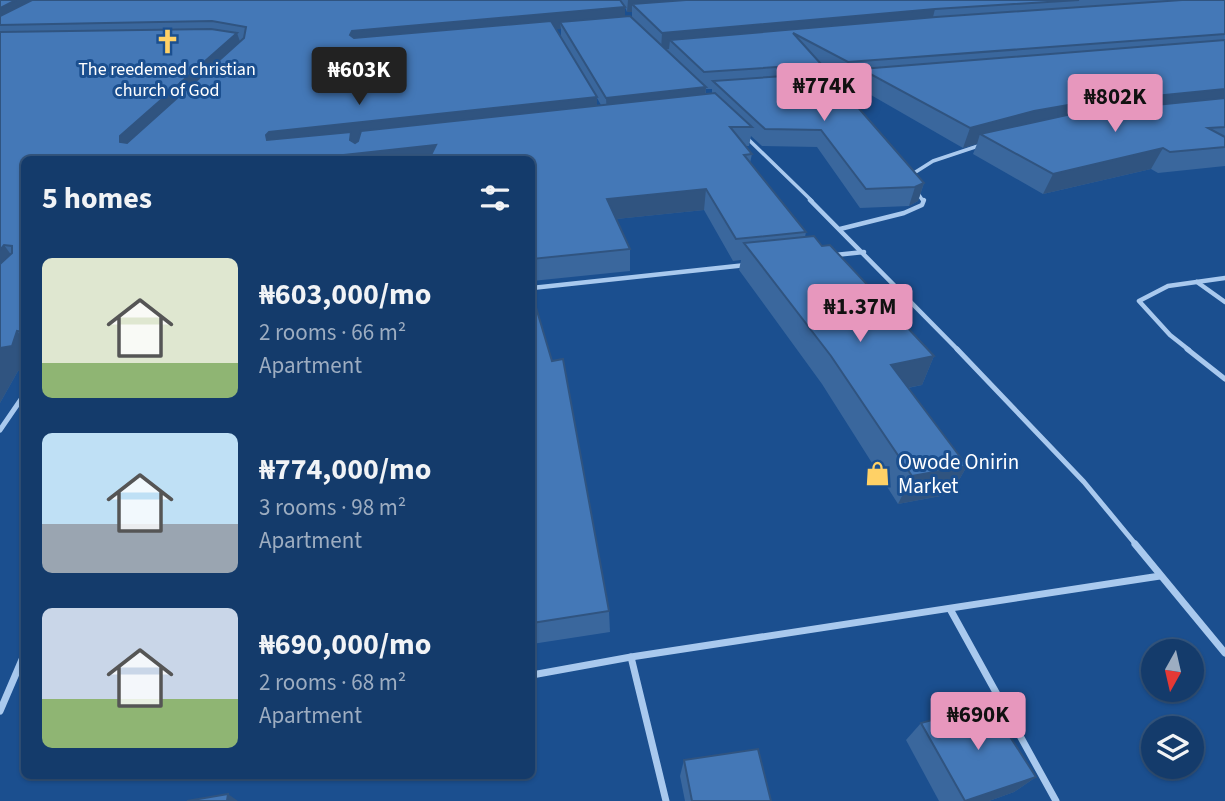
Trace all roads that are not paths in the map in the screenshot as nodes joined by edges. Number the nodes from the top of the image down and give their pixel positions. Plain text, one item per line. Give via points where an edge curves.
1 (873, 82) edge
2 (820, 84) edge
3 (743, 134) edge
4 (990, 143) edge
5 (840, 229) junction
6 (863, 252) junction
7 (822, 256) edge
8 (753, 264) edge
9 (1225, 278) edge
10 (1197, 282) junction
11 (535, 288) edge
12 (1225, 302) edge
13 (1225, 379) edge
14 (21, 399) edge
15 (0, 430) edge
16 (1160, 576) junction
17 (950, 608) junction
18 (1225, 653) edge
19 (631, 657) junction
20 (21, 662) edge
21 (535, 674) edge
22 (0, 711) edge
23 (666, 801) edge
24 (1056, 801) edge

1 - 2 lane
3 - 5 lane
4 - 5 lane via 965,148 914,173 912,185 925,201 922,205
5 - 6 lane
6 - 7 lane
6 - 16 lane via 1084,482
8 - 11 lane
9 - 10 lane
10 - 12 lane
10 - 13 lane via 1168,286 1139,300 1170,335
14 - 15 lane
16 - 17 lane
16 - 18 lane
17 - 19 lane
17 - 24 lane
19 - 21 lane
19 - 23 lane
20 - 22 lane

